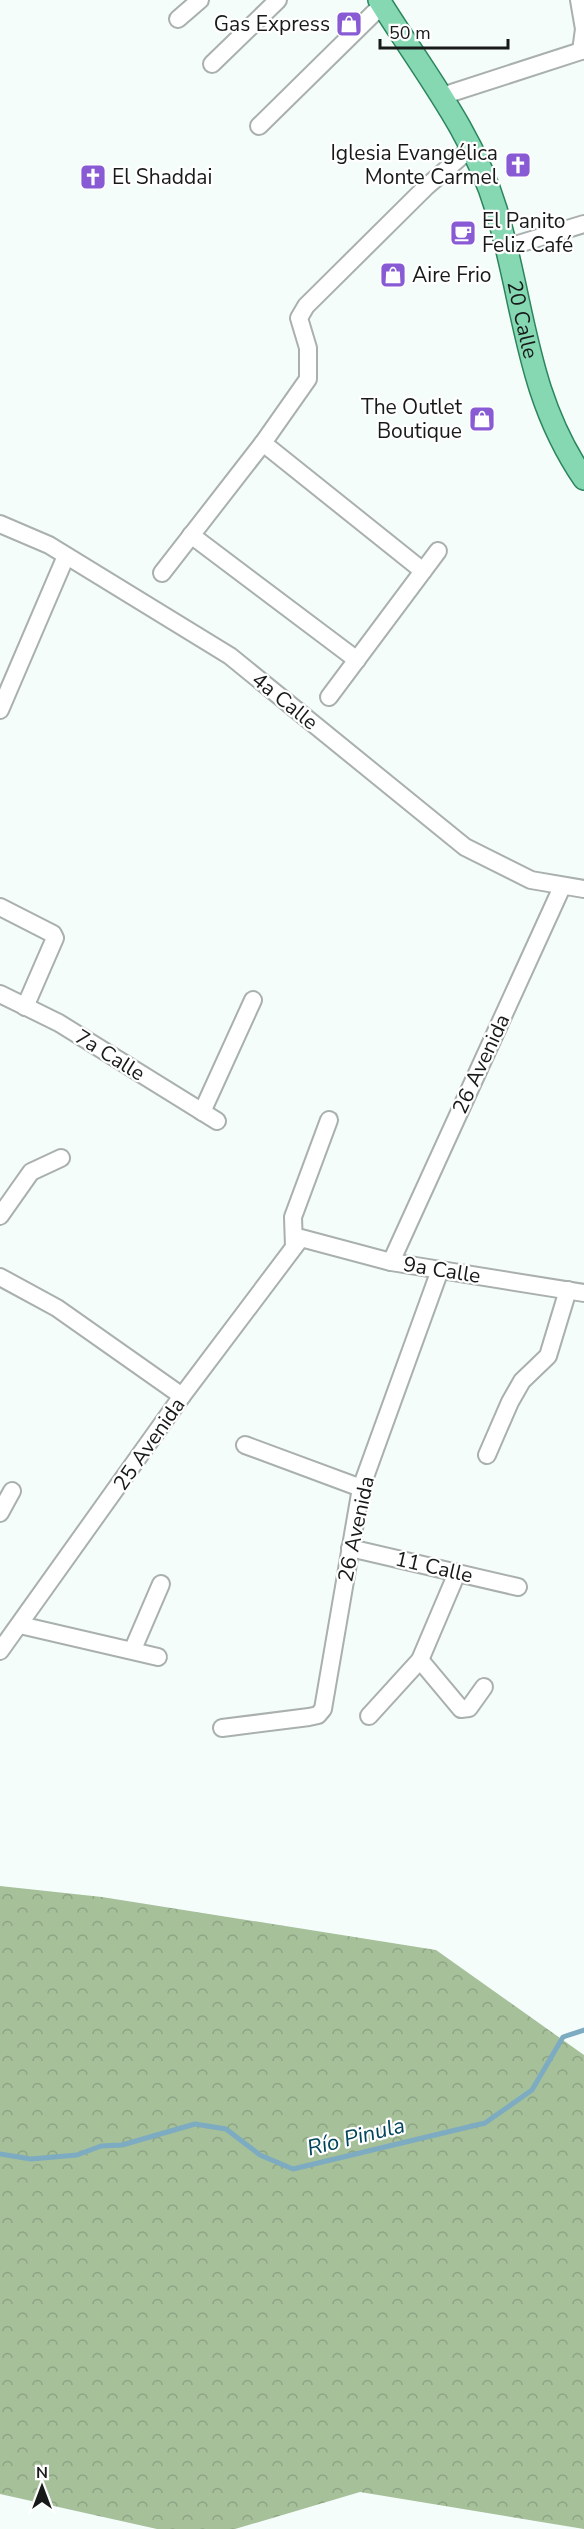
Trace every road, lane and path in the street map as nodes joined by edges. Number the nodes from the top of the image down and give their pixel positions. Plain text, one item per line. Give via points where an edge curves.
1 (200, 0) edge
2 (278, 0) edge
3 (582, 0) edge
4 (381, 3) edge
5 (178, 19) dead end
6 (582, 51) edge
7 (212, 64) dead end
8 (442, 96) junction
9 (259, 126) dead end
10 (471, 148) junction
11 (584, 224) edge
12 (505, 248) junction
13 (263, 443) junction
14 (584, 479) edge
15 (0, 524) edge
16 (191, 535) junction
17 (438, 551) dead end
18 (66, 556) junction
19 (423, 571) junction
20 (162, 573) dead end
21 (357, 660) junction
22 (329, 697) dead end
23 (0, 710) edge
24 (562, 887) junction
25 (584, 889) edge
26 (0, 907) edge
27 (0, 994) edge
28 (253, 1000) dead end
29 (25, 1007) junction
30 (202, 1112) junction
31 (329, 1120) dead end
32 (217, 1121) dead end
33 (62, 1158) dead end
34 (0, 1216) edge
35 (298, 1243) junction
36 (391, 1262) junction
37 (440, 1270) junction
38 (0, 1277) edge
39 (576, 1292) edge
40 (182, 1396) junction
41 (246, 1444) dead end
42 (487, 1455) dead end
43 (361, 1488) junction
44 (12, 1491) dead end
45 (0, 1512) edge
46 (350, 1548) junction
47 (457, 1573) junction
48 (161, 1584) dead end
49 (518, 1587) dead end
50 (20, 1624) junction
51 (133, 1649) junction
52 (0, 1652) edge
53 (158, 1656) dead end
54 (420, 1660) junction
55 (484, 1687) dead end
56 (369, 1716) dead end
57 (222, 1728) dead end

1 - 5 street
2 - 7 street
3 - 6 street
4 - 8 main road, 20 Calle
4 - 9 street
6 - 8 street
8 - 10 main road, 20 Calle
10 - 12 main road, 20 Calle via 496,209
10 - 13 street via 306,306 299,318 308,348 308,379
11 - 12 street
12 - 14 main road, 20 Calle via 546,412 564,450
13 - 16 street
13 - 19 street
15 - 18 street, 4a Calle
16 - 20 street
16 - 21 street
17 - 19 street
18 - 23 street
18 - 24 street, 4a Calle via 230,657 465,847 531,880
19 - 21 street
21 - 22 street
24 - 25 street
24 - 36 street, 26 Avenida
26 - 29 street via 55,938
27 - 29 street, 7a Calle
28 - 30 street
29 - 30 street, 7a Calle via 59,1023
30 - 32 street, 7a Calle
31 - 35 street via 293,1217
33 - 34 street via 31,1172
35 - 36 street, 9a Calle
35 - 40 street, 25 Avenida
36 - 37 street, 9a Calle
37 - 39 street, 9a Calle
37 - 43 street, 26 Avenida
38 - 40 street via 57,1308
39 - 42 street via 548,1356 522,1381
40 - 50 street, 25 Avenida
41 - 43 street
43 - 46 street, 26 Avenida
44 - 45 street
46 - 47 street, 11 Calle
46 - 57 street, 26 Avenida via 324,1653 323,1709 309,1717
47 - 49 street, 11 Calle
47 - 54 street
48 - 51 street
50 - 51 street
50 - 52 street, 25 Avenida
51 - 53 street
54 - 55 street via 462,1709 469,1708
54 - 56 street

